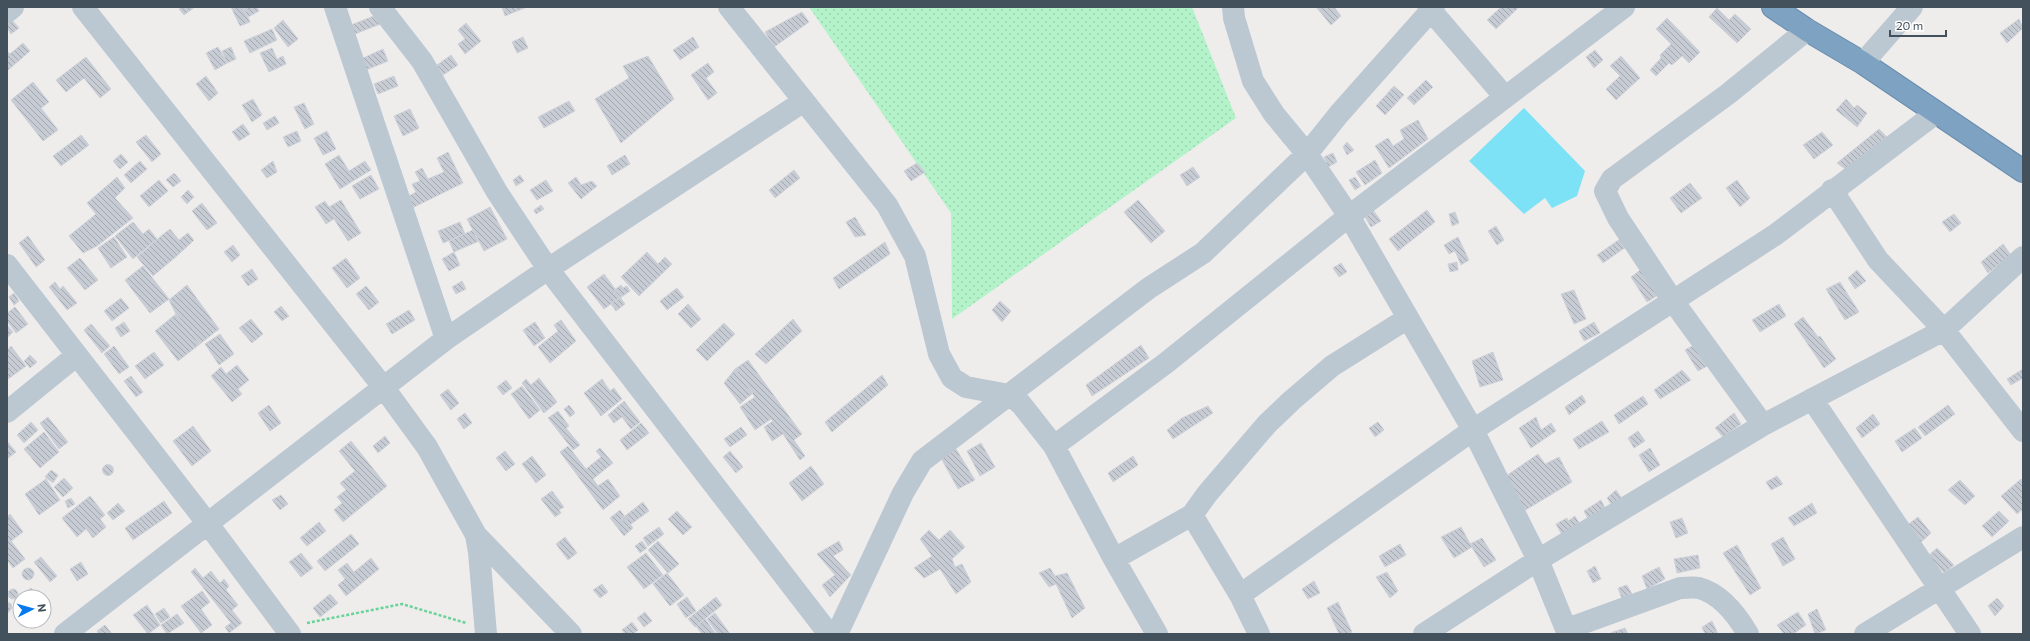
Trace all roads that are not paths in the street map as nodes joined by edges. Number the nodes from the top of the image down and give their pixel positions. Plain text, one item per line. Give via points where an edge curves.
1 (13, 7) edge
2 (83, 7) edge
3 (335, 7) edge
4 (380, 7) edge
5 (729, 7) edge
6 (1233, 7) edge
7 (1624, 7) edge
8 (1773, 7) edge
9 (1912, 7) edge
10 (1431, 8) edge
11 (7, 12) edge
12 (1807, 30) junction
13 (1863, 64) junction
14 (1505, 97) junction
15 (804, 101) junction
16 (1936, 113) junction
17 (1307, 154) junction
18 (2023, 171) edge
19 (1832, 190) junction
20 (1349, 216) junction
21 (2023, 257) edge
22 (7, 264) edge
23 (548, 269) junction
24 (1673, 301) junction
25 (1408, 318) junction
26 (1944, 330) junction
27 (446, 339) junction
28 (77, 355) junction
29 (384, 388) junction
30 (1009, 395) junction
31 (1812, 399) junction
32 (7, 412) edge
33 (1763, 425) junction
34 (1473, 430) junction
35 (2023, 431) edge
36 (1054, 446) junction
37 (1192, 515) junction
38 (208, 524) junction
39 (476, 535) junction
40 (2023, 537) edge
41 (1114, 559) junction
42 (1538, 560) junction
43 (1939, 588) junction
44 (1240, 595) junction
45 (486, 631) edge
46 (283, 632) edge
47 (1568, 632) edge
48 (65, 634) edge
49 (571, 634) edge
50 (829, 634) edge
51 (837, 634) edge
52 (1157, 634) edge
53 (1259, 634) edge
54 (1424, 634) edge
55 (1748, 634) edge
56 (1865, 634) edge
57 (1970, 634) edge

1 - 11 street
2 - 29 street
3 - 27 street
4 - 23 street via 422,61 497,192
5 - 15 street
6 - 17 street via 1253,81 1274,114
7 - 14 street
8 - 12 highway
9 - 13 street
10 - 14 street
10 - 17 street
12 - 13 highway
12 - 24 street via 1728,94 1612,179 1605,191 1618,218
13 - 16 highway
14 - 20 street
15 - 23 street
15 - 30 street via 887,205 904,233 915,256 939,354 952,378 966,387
16 - 18 highway
16 - 19 street
17 - 20 street
17 - 30 street via 1203,254 1149,288
19 - 24 street via 1775,235
19 - 26 street via 1878,260
20 - 25 street
20 - 36 street via 1166,363
21 - 26 street
22 - 28 street
23 - 27 street
23 - 50 street
24 - 33 street
24 - 34 street
25 - 34 street
25 - 37 street via 1332,366 1291,401 1267,424
26 - 31 street
26 - 35 street
27 - 29 street
28 - 32 street
28 - 38 street
29 - 38 street
29 - 39 street via 427,447
30 - 36 street via 1021,404
30 - 51 street via 922,461 903,493
31 - 33 street
31 - 43 street
33 - 42 street
34 - 42 street
34 - 44 street
36 - 41 street
37 - 41 street
37 - 44 street
38 - 46 street
38 - 48 street
39 - 45 street via 480,552
39 - 49 street
40 - 43 street
41 - 52 street
42 - 47 street
42 - 54 street
43 - 56 street
43 - 57 street
44 - 53 street
47 - 55 street via 1680,588 1698,588 1716,595 1739,618

